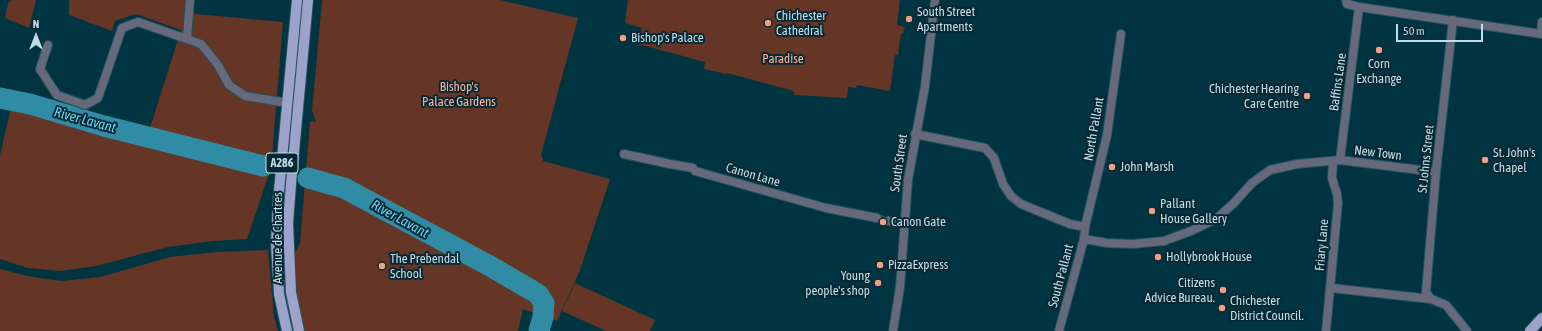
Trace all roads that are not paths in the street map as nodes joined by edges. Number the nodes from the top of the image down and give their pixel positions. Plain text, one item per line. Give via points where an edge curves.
1 (190, 0) edge
2 (298, 0) edge
3 (308, 0) edge
4 (935, 0) edge
5 (1346, 2) edge
6 (1360, 7) junction
7 (1453, 20) junction
8 (1542, 22) edge
9 (1121, 34) dead end
10 (1542, 34) edge
11 (187, 38) junction
12 (48, 45) dead end
13 (288, 103) junction
14 (915, 134) junction
15 (624, 154) dead end
16 (1336, 161) junction
17 (1436, 172) junction
18 (877, 218) tunnel mouth
19 (889, 221) tunnel mouth
20 (904, 224) junction
21 (1085, 227) junction
22 (1084, 239) junction
23 (1331, 288) junction
24 (1431, 300) junction
25 (1542, 318) edge
26 (287, 331) edge
27 (299, 331) edge
28 (893, 331) edge
29 (1059, 331) edge
30 (1326, 331) edge
31 (1467, 331) edge
32 (1530, 331) edge

1 - 11 street
2 - 13 main road, Avenue de Chartres / A286
3 - 27 main road, Avenue de Chartres / A286 via 288,223 291,292
4 - 14 street, South Street via 925,86
5 - 6 street
6 - 7 street
6 - 16 street, Baffins Lane
7 - 10 street
7 - 17 street, St Johns Street
8 - 10 street
9 - 21 street, North Pallant via 1106,135
11 - 12 street via 138,22 122,28 98,98 85,105 57,94 40,69
11 - 13 street via 202,44 229,85 245,96
13 - 26 main road, Avenue de Chartres / A286 via 276,244 279,294
14 - 20 street, South Street
14 - 21 street via 985,148 994,158 1003,184 1021,204 1070,224
15 - 18 street, Canon Lane via 693,168 695,171 819,206
16 - 17 street, New Town
16 - 22 street, New Town via 1297,164 1270,170 1252,183 1234,204 1216,218 1164,241 1107,244
16 - 23 street, Friary Lane via 1332,178 1338,204
17 - 24 street, St Johns Street via 1426,292
19 - 20 street
20 - 28 street, South Street via 900,287
21 - 22 street, South Pallant
22 - 29 street, South Pallant
23 - 24 street
23 - 30 street, Friary Lane
24 - 31 street via 1446,305
25 - 32 main road

